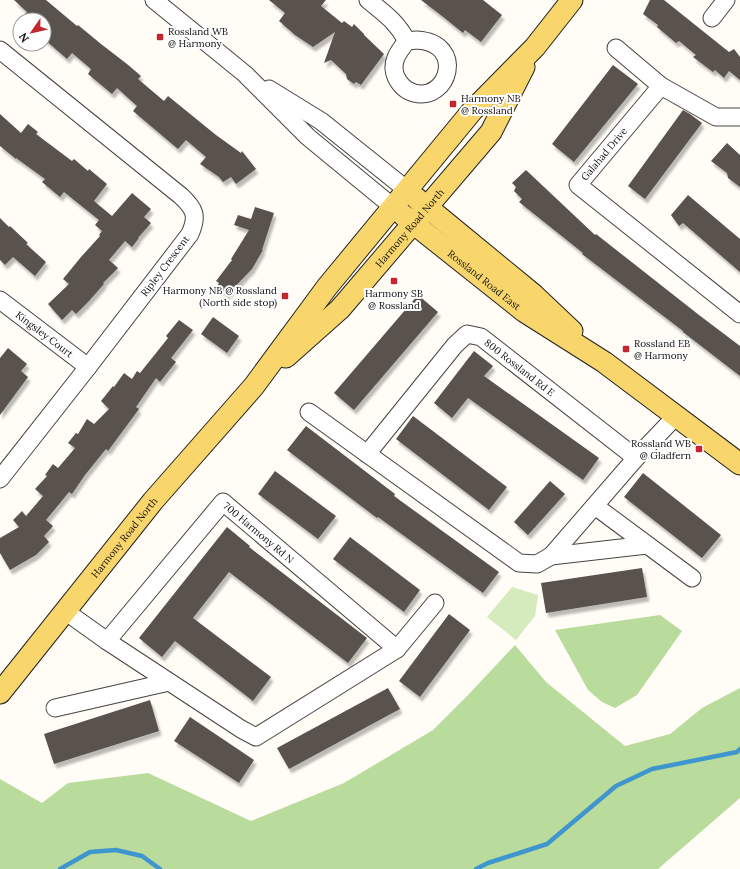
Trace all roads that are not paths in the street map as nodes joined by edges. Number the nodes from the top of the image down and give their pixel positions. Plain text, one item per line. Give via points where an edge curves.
1 (154, 0) edge
2 (368, 0) edge
3 (572, 0) edge
4 (726, 0) edge
5 (712, 18) dead end
6 (407, 41) dead end
7 (535, 47) junction
8 (616, 48) dead end
9 (0, 50) edge
10 (245, 74) junction
11 (661, 86) junction
12 (740, 117) edge
13 (407, 190) junction
14 (393, 207) junction
15 (427, 207) junction
16 (413, 223) junction
17 (0, 300) edge
18 (740, 314) edge
19 (604, 362) junction
20 (88, 368) junction
21 (254, 386) junction
22 (309, 412) dead end
23 (677, 416) junction
24 (367, 454) junction
25 (636, 458) junction
26 (740, 464) edge
27 (0, 479) edge
28 (595, 506) junction
29 (647, 545) junction
30 (551, 556) junction
31 (692, 578) dead end
32 (435, 603) dead end
33 (65, 611) junction
34 (107, 641) junction
35 (397, 649) junction
36 (169, 682) junction
37 (0, 693) edge
38 (55, 708) dead end

1 - 10 street, Rossland Road East
2 - 6 street via 392,19
3 - 7 main road, Harmony Road North
4 - 5 street
7 - 13 main road, Harmony Road North via 472,111
7 - 15 main road, Harmony Road North via 491,132
8 - 11 street
9 - 20 street, Ripley Crescent via 181,196 194,213 195,224 190,234
10 - 13 street, Rossland Road East via 321,121
10 - 14 street, Rossland Road East via 308,137
11 - 12 street via 716,117
11 - 18 street, Galahad Drive via 578,185
13 - 14 main road, Harmony Road North
13 - 15 main road
14 - 16 main road, Rossland Road East
14 - 21 main road, Harmony Road North via 327,287
15 - 16 main road, Harmony Road North
15 - 19 main road via 534,295
16 - 19 main road, Rossland Road East via 525,312
16 - 21 main road, Harmony Road North via 340,309
17 - 20 street, Kingsley Court
19 - 23 main road, Rossland Road East
20 - 27 street, Ripley Crescent
21 - 33 main road, Harmony Road North via 153,500
22 - 24 street
23 - 25 street
23 - 26 main road, Rossland Road East
24 - 25 street, 800 Rossland Rd E via 455,345 467,334 481,337
24 - 30 street via 519,563 537,564
25 - 28 street
28 - 29 street
28 - 30 street
29 - 30 street
29 - 31 street
32 - 35 street
33 - 34 street
33 - 37 main road, Harmony Road North
34 - 35 street, 700 Harmony Rd N via 223,502
34 - 36 street
35 - 36 street via 256,737
36 - 38 street

